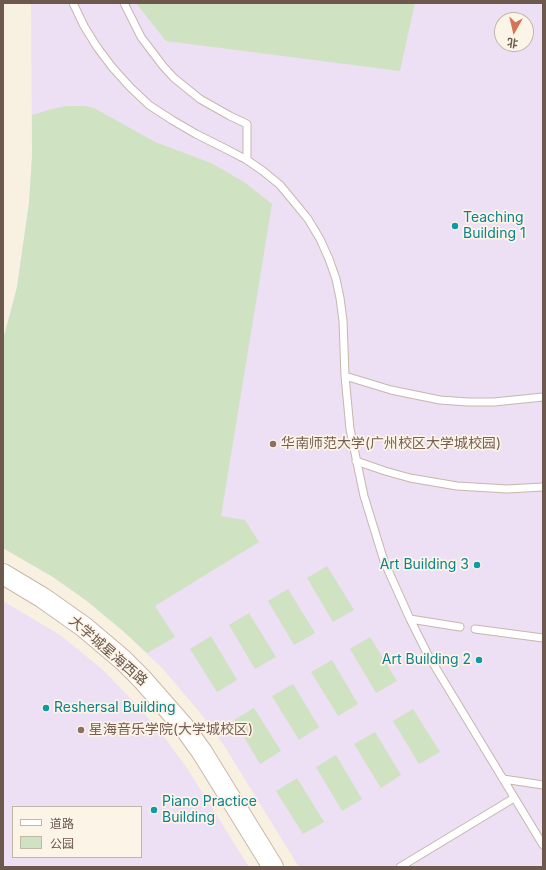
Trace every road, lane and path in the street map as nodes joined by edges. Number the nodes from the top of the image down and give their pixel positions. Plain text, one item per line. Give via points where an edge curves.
1 (73, 3) edge
2 (124, 3) edge
3 (247, 160) junction
4 (345, 376) junction
5 (543, 397) edge
6 (356, 460) junction
7 (543, 487) edge
8 (3, 574) edge
9 (410, 620) junction
10 (460, 627) dead end
11 (475, 629) dead end
12 (543, 638) edge
13 (503, 779) junction
14 (543, 785) edge
15 (514, 798) junction
16 (543, 845) edge
17 (273, 867) edge
18 (400, 867) edge

1 - 3 lane via 97,47 112,67 144,100 172,120
2 - 3 lane via 141,37 174,78 200,99 247,124
3 - 4 lane via 280,185 308,218 329,259 340,298
4 - 5 lane via 391,390 440,400 487,402
4 - 6 lane
6 - 7 lane via 410,478 457,486 507,489
6 - 9 lane via 384,562
8 - 17 street, 大学城星海西路 via 72,618 142,678 202,752
9 - 10 lane
9 - 13 lane via 428,656
11 - 12 lane
13 - 14 lane
13 - 15 lane
15 - 16 lane
15 - 18 lane

